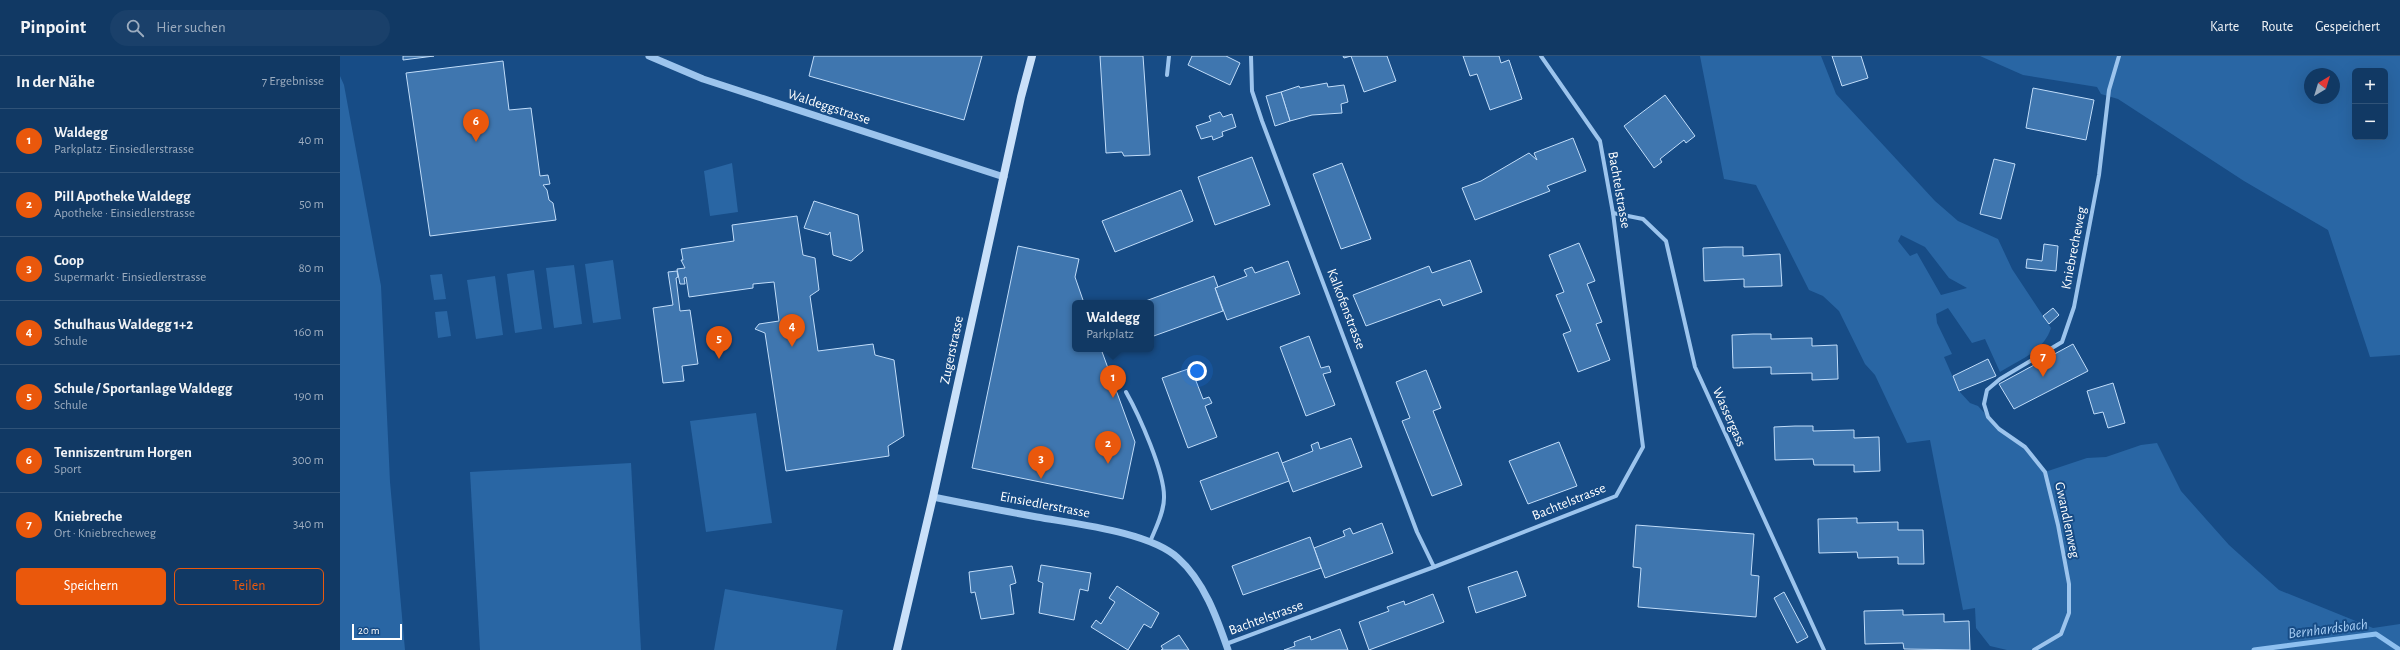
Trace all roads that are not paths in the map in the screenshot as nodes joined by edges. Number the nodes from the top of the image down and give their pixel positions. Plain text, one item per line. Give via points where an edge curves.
1 (649, 56) edge
2 (1032, 56) edge
3 (1169, 56) edge
4 (1251, 56) edge
5 (1541, 56) edge
6 (2119, 56) edge
7 (1167, 75) dead end
8 (1004, 177) junction
9 (1613, 213) junction
10 (1126, 392) dead end
11 (1984, 404) joint
12 (933, 497) junction
13 (1150, 542) junction
14 (1434, 567) junction
15 (1227, 647) edge
16 (897, 650) edge
17 (1824, 650) edge
18 (2034, 650) edge

1 - 8 street, Waldeggstrasse via 703,79
2 - 8 main road, Zugerstrasse
3 - 7 street
4 - 14 street, Kalkofenstrasse via 1252,91 1262,121 1417,532
5 - 9 street, Bachtelstrasse via 1600,140
6 - 11 street, Kniebrecheweg via 2108,90 2099,175 2074,307 2062,342 2000,379 1987,390
8 - 12 main road, Zugerstrasse
9 - 14 street, Bachtelstrasse via 1643,448 1616,496
9 - 17 street, Wassergass via 1643,219 1666,241 1695,367
10 - 13 street via 1139,415 1164,486 1164,500
11 - 18 street, Gwandlenweg via 1988,417 1998,429 2025,447 2045,472 2058,525 2069,584 2069,613 2061,634
12 - 13 street, Einsiedlerstrasse via 1082,525
12 - 16 main road, Zugerstrasse
13 - 15 street, Einsiedlerstrasse via 1166,548 1189,568 1207,598
14 - 15 street, Bachtelstrasse

